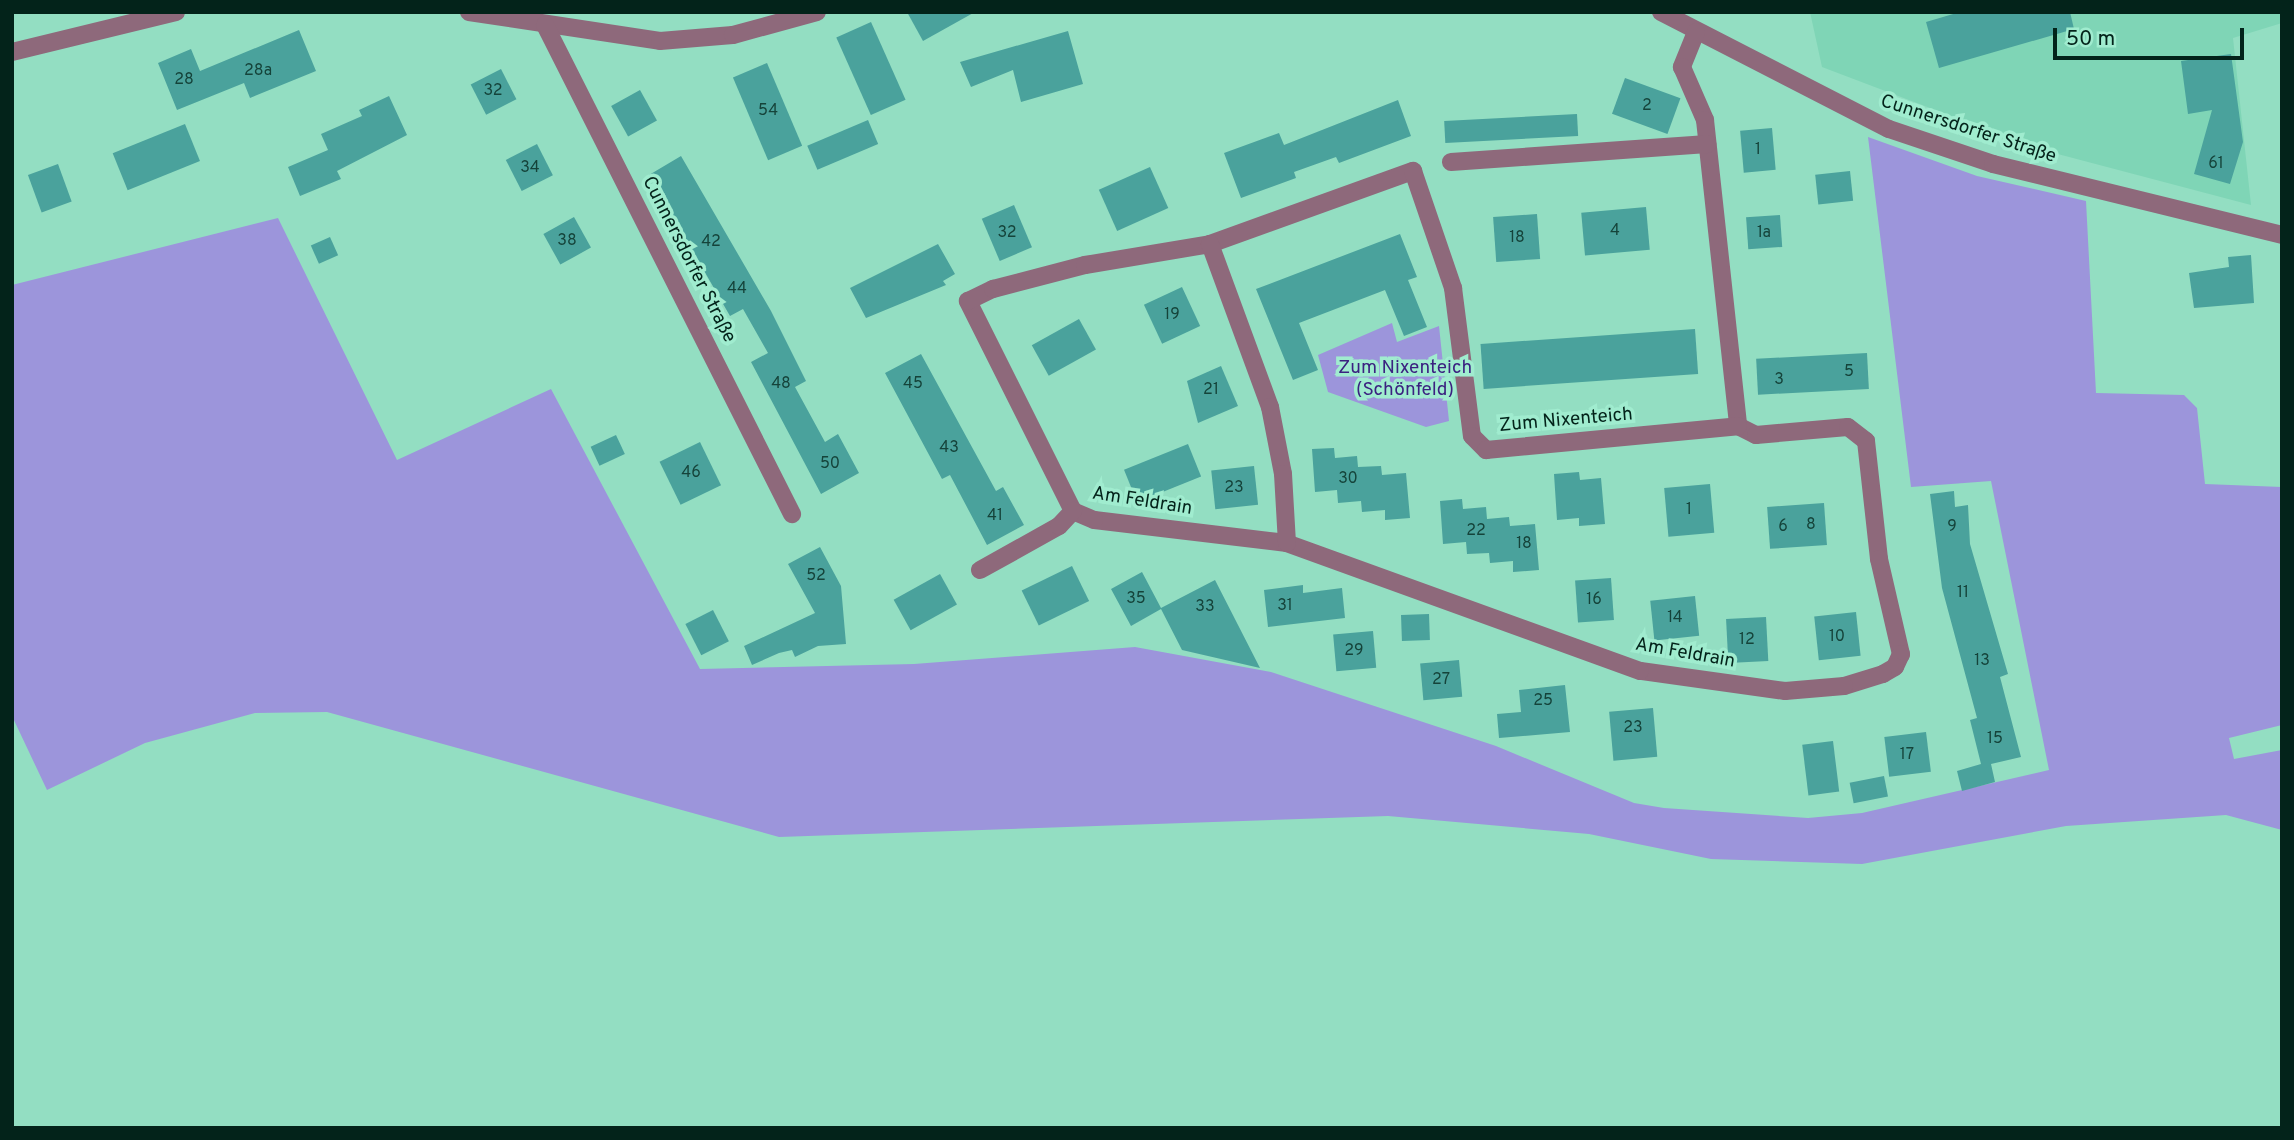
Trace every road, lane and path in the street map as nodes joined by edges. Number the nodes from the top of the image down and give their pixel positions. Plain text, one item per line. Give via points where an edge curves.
1 (176, 12) edge
2 (469, 12) edge
3 (817, 12) edge
4 (1661, 12) edge
5 (545, 25) junction
6 (1696, 32) junction
7 (12, 52) edge
8 (1707, 144) junction
9 (1451, 162) dead end
10 (2282, 235) edge
11 (1210, 244) junction
12 (968, 301) joint
13 (1738, 426) junction
14 (1073, 512) junction
15 (792, 514) dead end
16 (1287, 543) junction
17 (980, 570) dead end

1 - 7 street
2 - 5 street
3 - 5 street via 733,35 660,41
4 - 6 street, Cunnersdorfer Straße
5 - 15 street, Cunnersdorfer Straße
6 - 8 street via 1682,66 1704,120
6 - 10 street, Cunnersdorfer Straße via 1889,129 1993,164
8 - 9 street
8 - 13 street
11 - 12 street, Zum Nixenteich via 1085,265 993,289
11 - 13 street, Zum Nixenteich via 1413,171 1453,288 1472,436 1486,450
11 - 16 street via 1270,407 1283,474
12 - 14 street, Am Feldrain
13 - 16 street, Am Feldrain via 1756,435 1849,427 1866,442 1879,559 1901,654 1895,667 1844,686 1785,691 1640,671
14 - 16 street, Am Feldrain via 1094,520
14 - 17 street via 1059,526

